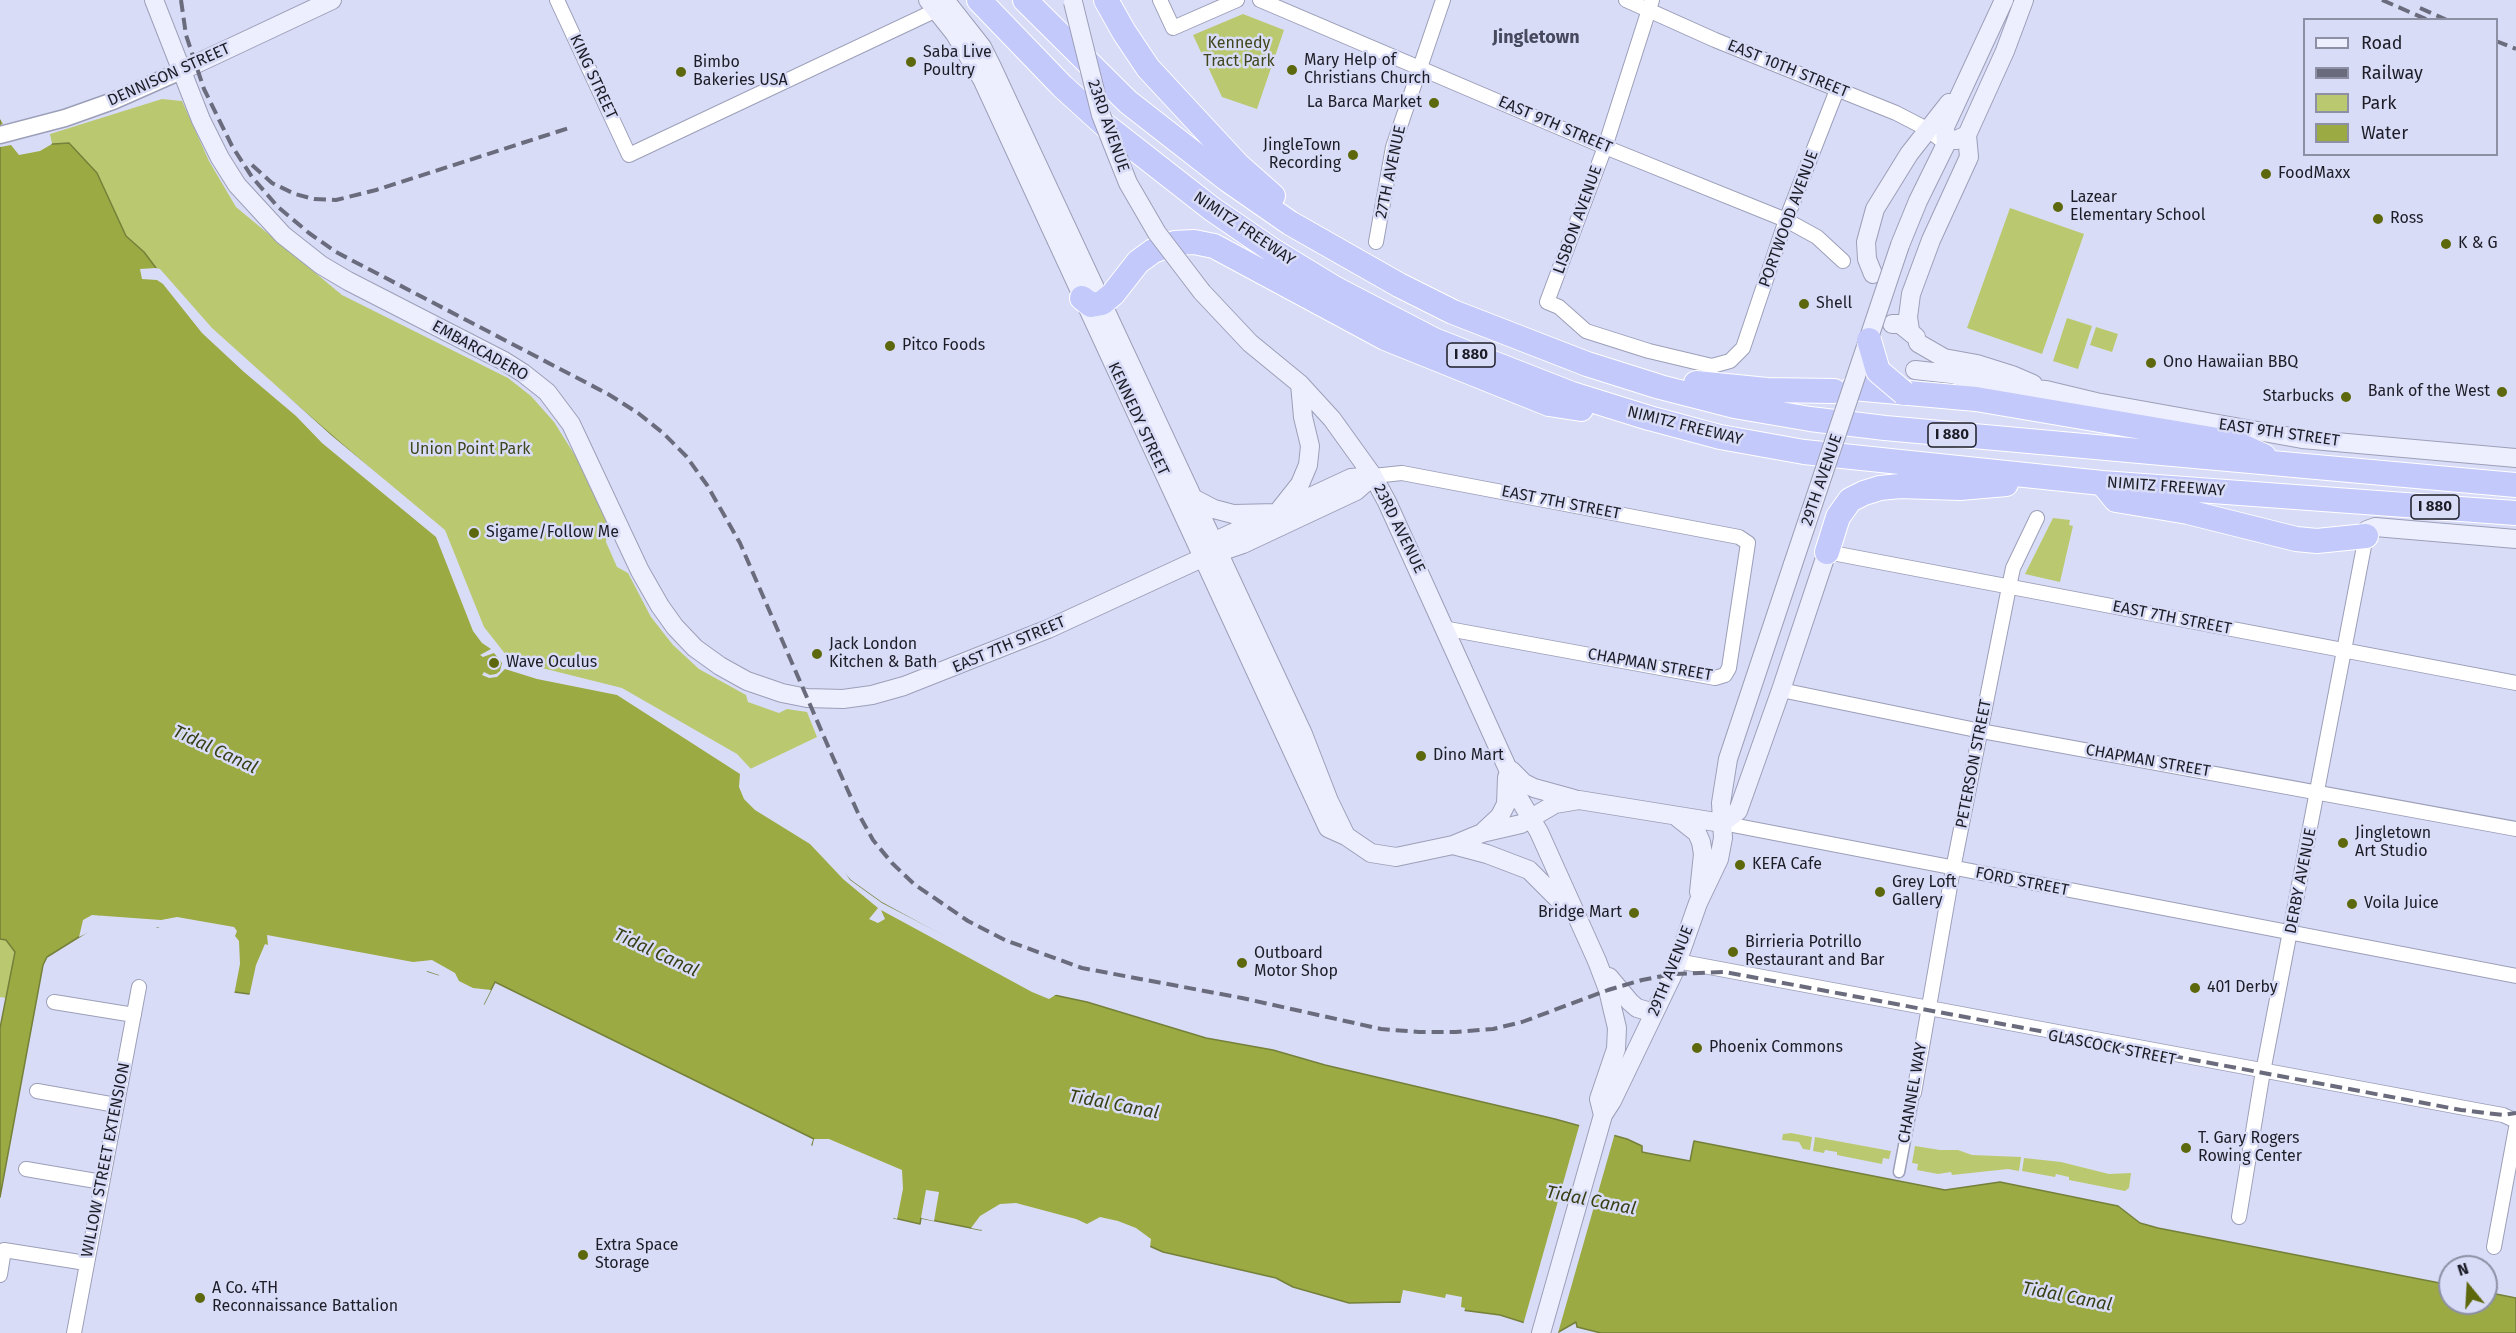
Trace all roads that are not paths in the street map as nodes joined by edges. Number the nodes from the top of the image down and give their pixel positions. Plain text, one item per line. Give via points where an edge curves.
1 (154, 0) edge
2 (332, 0) edge
3 (556, 0) edge
4 (979, 0) edge
5 (1024, 0) edge
6 (1106, 0) edge
7 (1160, 0) edge
8 (1237, 0) edge
9 (1260, 0) edge
10 (1443, 0) edge
11 (1626, 0) edge
12 (2004, 0) edge
13 (2024, 0) edge
14 (1073, 1) edge
15 (939, 4) edge
16 (1650, 5) edge
17 (1420, 68) junction
18 (181, 71) junction
19 (1967, 81) junction
20 (1837, 90) junction
21 (1927, 129) junction
22 (0, 135) edge
23 (1967, 135) junction
24 (1946, 144) junction
25 (1605, 147) junction
26 (1786, 220) junction
27 (1376, 242) dead end
28 (1352, 259) junction
29 (1843, 261) dead end
30 (1873, 274) dead end
31 (1092, 300) junction
32 (1892, 324) dead end
33 (1914, 337) junction
34 (1869, 340) junction
35 (1743, 348) joint
36 (1623, 376) junction
37 (1910, 379) junction
38 (1300, 384) junction
39 (1843, 390) junction
40 (2046, 390) junction
41 (1649, 418) junction
42 (2516, 458) edge
43 (2286, 465) junction
44 (1373, 476) junction
45 (2066, 479) junction
46 (2102, 483) junction
47 (2516, 485) edge
48 (1192, 498) junction
49 (1277, 513) junction
50 (2516, 513) edge
51 (2037, 518) dead end
52 (2366, 536) junction
53 (2516, 539) edge
54 (1748, 543) joint
55 (1211, 551) junction
56 (1827, 552) junction
57 (2009, 586) junction
58 (1443, 627) junction
59 (2345, 651) junction
60 (2516, 683) edge
61 (1781, 690) junction
62 (807, 698) joint
63 (1981, 731) junction
64 (1507, 766) junction
65 (2319, 792) junction
66 (1579, 800) junction
67 (1677, 817) junction
68 (1531, 819) junction
69 (1722, 823) junction
70 (2516, 829) edge
71 (1482, 833) junction
72 (1453, 845) junction
73 (1953, 869) junction
74 (1698, 903) junction
75 (1578, 919) junction
76 (2291, 933) junction
77 (1598, 961) junction
78 (1677, 961) junction
79 (2516, 976) edge
80 (139, 987) dead end
81 (54, 1002) dead end
82 (1928, 1010) junction
83 (1654, 1013) junction
84 (134, 1015) junction
85 (2262, 1073) junction
86 (37, 1091) dead end
87 (1914, 1093) joint
88 (116, 1105) junction
89 (1603, 1114) junction
90 (2516, 1121) edge
91 (2516, 1128) edge
92 (26, 1169) dead end
93 (1899, 1172) dead end
94 (102, 1182) junction
95 (2238, 1221) dead end
96 (2494, 1247) dead end
97 (87, 1263) junction
98 (0, 1275) edge
99 (74, 1333) edge
100 (1541, 1333) edge

1 - 18 main road, EMBARCADERO
2 - 18 main road, DENNISON STREET
3 - 15 street, KING STREET via 629,154
4 - 41 highway, NIMITZ FREEWAY / I 880 via 1106,126 1212,209 1272,250 1336,289 1434,340 1572,394
5 - 28 highway, NIMITZ FREEWAY / I 880 via 1095,71 1172,139 1272,210
6 - 28 highway via 1148,68 1238,165
7 - 8 street via 1173,28
9 - 17 street, EAST 9TH STREET
10 - 17 street, 27TH AVENUE
11 - 16 street, EAST 10TH STREET
12 - 19 main road, 29TH AVENUE
13 - 23 main road
14 - 38 main road, 23RD AVENUE, bridge via 1101,115 1128,183 1147,217 1182,267 1227,318 1250,343
15 - 31 main road, KENNEDY STREET via 982,47
16 - 20 street, EAST 10TH STREET via 1715,40
16 - 25 street, LISBON AVENUE
17 - 25 street, EAST 9TH STREET
17 - 27 street, 27TH AVENUE via 1393,147
18 - 22 street, DENNISON STREET via 65,118
18 - 62 main road, EMBARCADERO via 220,159 267,219 321,265 504,361 547,392 572,424 640,571 675,627 695,648 738,676
19 - 21 main road
19 - 24 main road, 29TH AVENUE via 1945,127
20 - 21 street, EAST 10TH STREET
20 - 26 street, PORTWOOD AVENUE
21 - 24 street, EAST 10TH STREET
21 - 30 main road via 1875,209 1866,242
23 - 24 main road
23 - 33 main road via 1970,157 1911,294 1908,317
24 - 34 main road, 29TH AVENUE, bridge via 1900,245
25 - 26 street, EAST 9TH STREET
25 - 35 street, LISBON AVENUE via 1547,302 1559,307 1586,331 1659,354 1712,366 1730,362
26 - 29 street, EAST 9TH STREET via 1817,237
26 - 35 street, PORTWOOD AVENUE
28 - 36 highway, NIMITZ FREEWAY / I 880 via 1453,312
31 - 41 highway via 1113,294 1138,262 1153,251 1175,243 1214,246 1385,338 1549,404
31 - 48 main road, KENNEDY STREET
31 - 55 main road, KENNEDY STREET
32 - 33 main road, EAST 9TH STREET via 1900,324
33 - 37 main road via 1920,352
33 - 40 main road, EAST 9TH STREET via 1944,358 1977,364
34 - 37 highway, bridge via 1878,371
34 - 39 main road, 29TH AVENUE, bridge
36 - 39 highway via 1756,389
36 - 43 highway, NIMITZ FREEWAY / I 880 via 1734,406 1810,419
37 - 39 highway
37 - 40 main road, EAST 9TH STREET via 1951,374 2010,387
37 - 43 highway via 1976,399 2235,443
38 - 44 main road, 23RD AVENUE via 1332,419
38 - 49 main road via 1310,446 1308,465 1300,484
39 - 69 main road, 29TH AVENUE, bridge via 1793,564 1728,759
40 - 42 main road, EAST 9TH STREET via 2302,439
41 - 45 highway, NIMITZ FREEWAY / I 880 via 1720,437 1804,452
43 - 47 highway, NIMITZ FREEWAY / I 880
44 - 49 main road, EAST 7TH STREET via 1351,478
44 - 54 street, EAST 7TH STREET via 1402,472 1739,537
44 - 55 main road, EAST 7TH STREET via 1356,491
44 - 58 main road, 23RD AVENUE
45 - 46 highway, NIMITZ FREEWAY / I 880
45 - 56 highway via 1872,490 1850,501 1838,517
46 - 50 highway, NIMITZ FREEWAY / I 880
46 - 52 highway via 2116,500 2216,518 2296,539
48 - 49 main road via 1233,514
48 - 55 main road, KENNEDY STREET
49 - 55 main road, EAST 7TH STREET
51 - 57 street, PETERSON STREET via 2013,567
52 - 53 main road via 2367,530 2375,526
52 - 59 street, DERBY AVENUE
54 - 58 street, CHAPMAN STREET via 1729,668 1725,675 1715,678
55 - 62 main road, EAST 7TH STREET via 1059,624 925,679 872,695
55 - 72 main road, KENNEDY STREET via 1304,734 1346,836 1371,853 1396,857
56 - 57 street, EAST 7TH STREET
56 - 61 main road
57 - 59 street, EAST 7TH STREET
57 - 63 street, PETERSON STREET
58 - 64 main road, 23RD AVENUE
59 - 60 street, EAST 7TH STREET
59 - 65 street, DERBY AVENUE
61 - 63 street, CHAPMAN STREET
61 - 69 main road via 1738,811
63 - 65 street, CHAPMAN STREET
63 - 73 street, PETERSON STREET
64 - 66 main road via 1534,788
64 - 68 main road, 23RD AVENUE
64 - 71 main road via 1506,804 1500,816
65 - 70 street, CHAPMAN STREET
65 - 76 street, DERBY AVENUE
66 - 67 main road, FORD STREET
66 - 68 main road, FORD STREET via 1555,804
67 - 69 main road, FORD STREET
67 - 74 main road via 1701,842
68 - 71 main road, KENNEDY STREET
68 - 75 main road, 23RD AVENUE
69 - 73 street, FORD STREET
69 - 74 main road, 29TH AVENUE via 1719,860
71 - 72 main road, KENNEDY STREET
72 - 75 main road, KENNEDY STREET via 1529,870
73 - 76 street, FORD STREET
73 - 82 street, PETERSON STREET
74 - 78 main road, 29TH AVENUE
75 - 77 main road, 23RD AVENUE
76 - 79 street, FORD STREET
76 - 85 street, DERBY AVENUE
77 - 83 main road via 1630,1002
77 - 89 main road, 23RD AVENUE via 1617,1028 1616,1049 1599,1099
78 - 82 street, GLASCOCK STREET via 1711,968 1723,975
78 - 83 main road, 29TH AVENUE
80 - 84 street, WILLOW STREET EXTENSION
81 - 84 street
82 - 85 street, GLASCOCK STREET
82 - 87 street, CHANNEL WAY
83 - 89 main road, 29TH AVENUE
84 - 88 street, WILLOW STREET EXTENSION
85 - 90 street, GLASCOCK STREET
85 - 95 street, DERBY AVENUE
86 - 88 street
87 - 93 street, CHANNEL WAY
88 - 94 street, WILLOW STREET EXTENSION
89 - 100 main road
91 - 96 street
92 - 94 street
94 - 97 street, WILLOW STREET EXTENSION
97 - 98 street via 4,1250
97 - 99 street, WILLOW STREET EXTENSION

